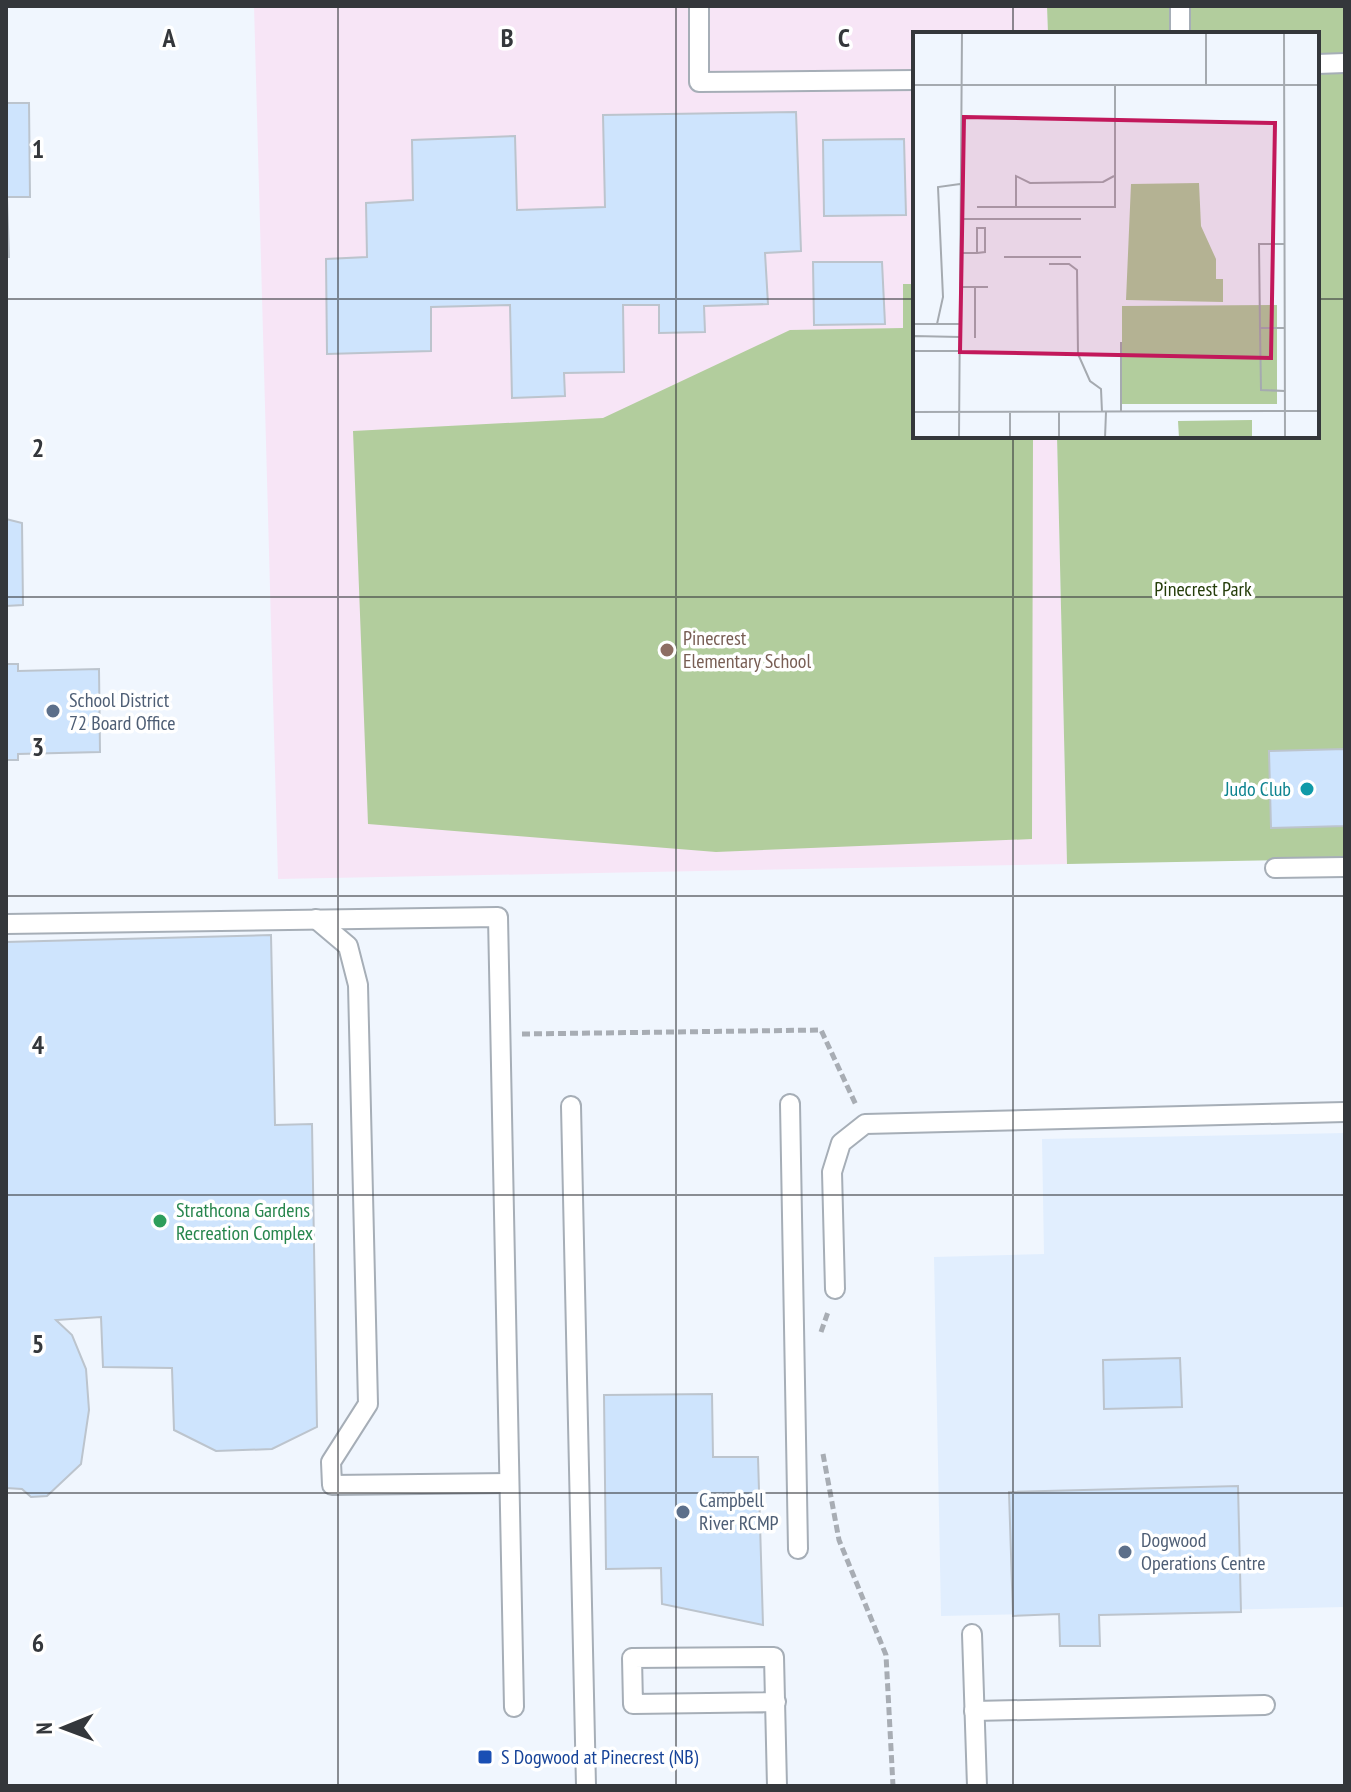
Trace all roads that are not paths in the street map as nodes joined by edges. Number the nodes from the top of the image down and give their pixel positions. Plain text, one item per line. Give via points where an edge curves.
1 (699, 6) edge
2 (1180, 6) edge
3 (1180, 32) edge
4 (1345, 63) edge
5 (1319, 64) edge
6 (913, 80) edge
7 (1345, 867) edge
8 (1275, 868) dead end
9 (316, 919) junction
10 (6, 924) edge
11 (790, 1104) dead end
12 (571, 1106) dead end
13 (1345, 1112) edge
14 (835, 1289) road end
15 (509, 1483) junction
16 (798, 1549) dead end
17 (972, 1634) dead end
18 (776, 1702) junction
19 (1265, 1705) dead end
20 (514, 1707) dead end
21 (974, 1711) junction
22 (586, 1786) edge
23 (777, 1786) edge
24 (977, 1786) edge

1 - 6 lane via 699,82
2 - 3 lane
4 - 5 lane
7 - 8 lane
9 - 10 lane
9 - 15 lane via 498,917
9 - 15 lane via 348,946 359,998 368,1404 331,1462 332,1485
11 - 16 lane
12 - 22 lane
13 - 14 lane via 865,1124 841,1143 832,1172
15 - 20 lane
17 - 21 lane
18 - 18 lane via 633,1704 632,1658 774,1657
18 - 23 lane
19 - 21 lane
21 - 24 lane

